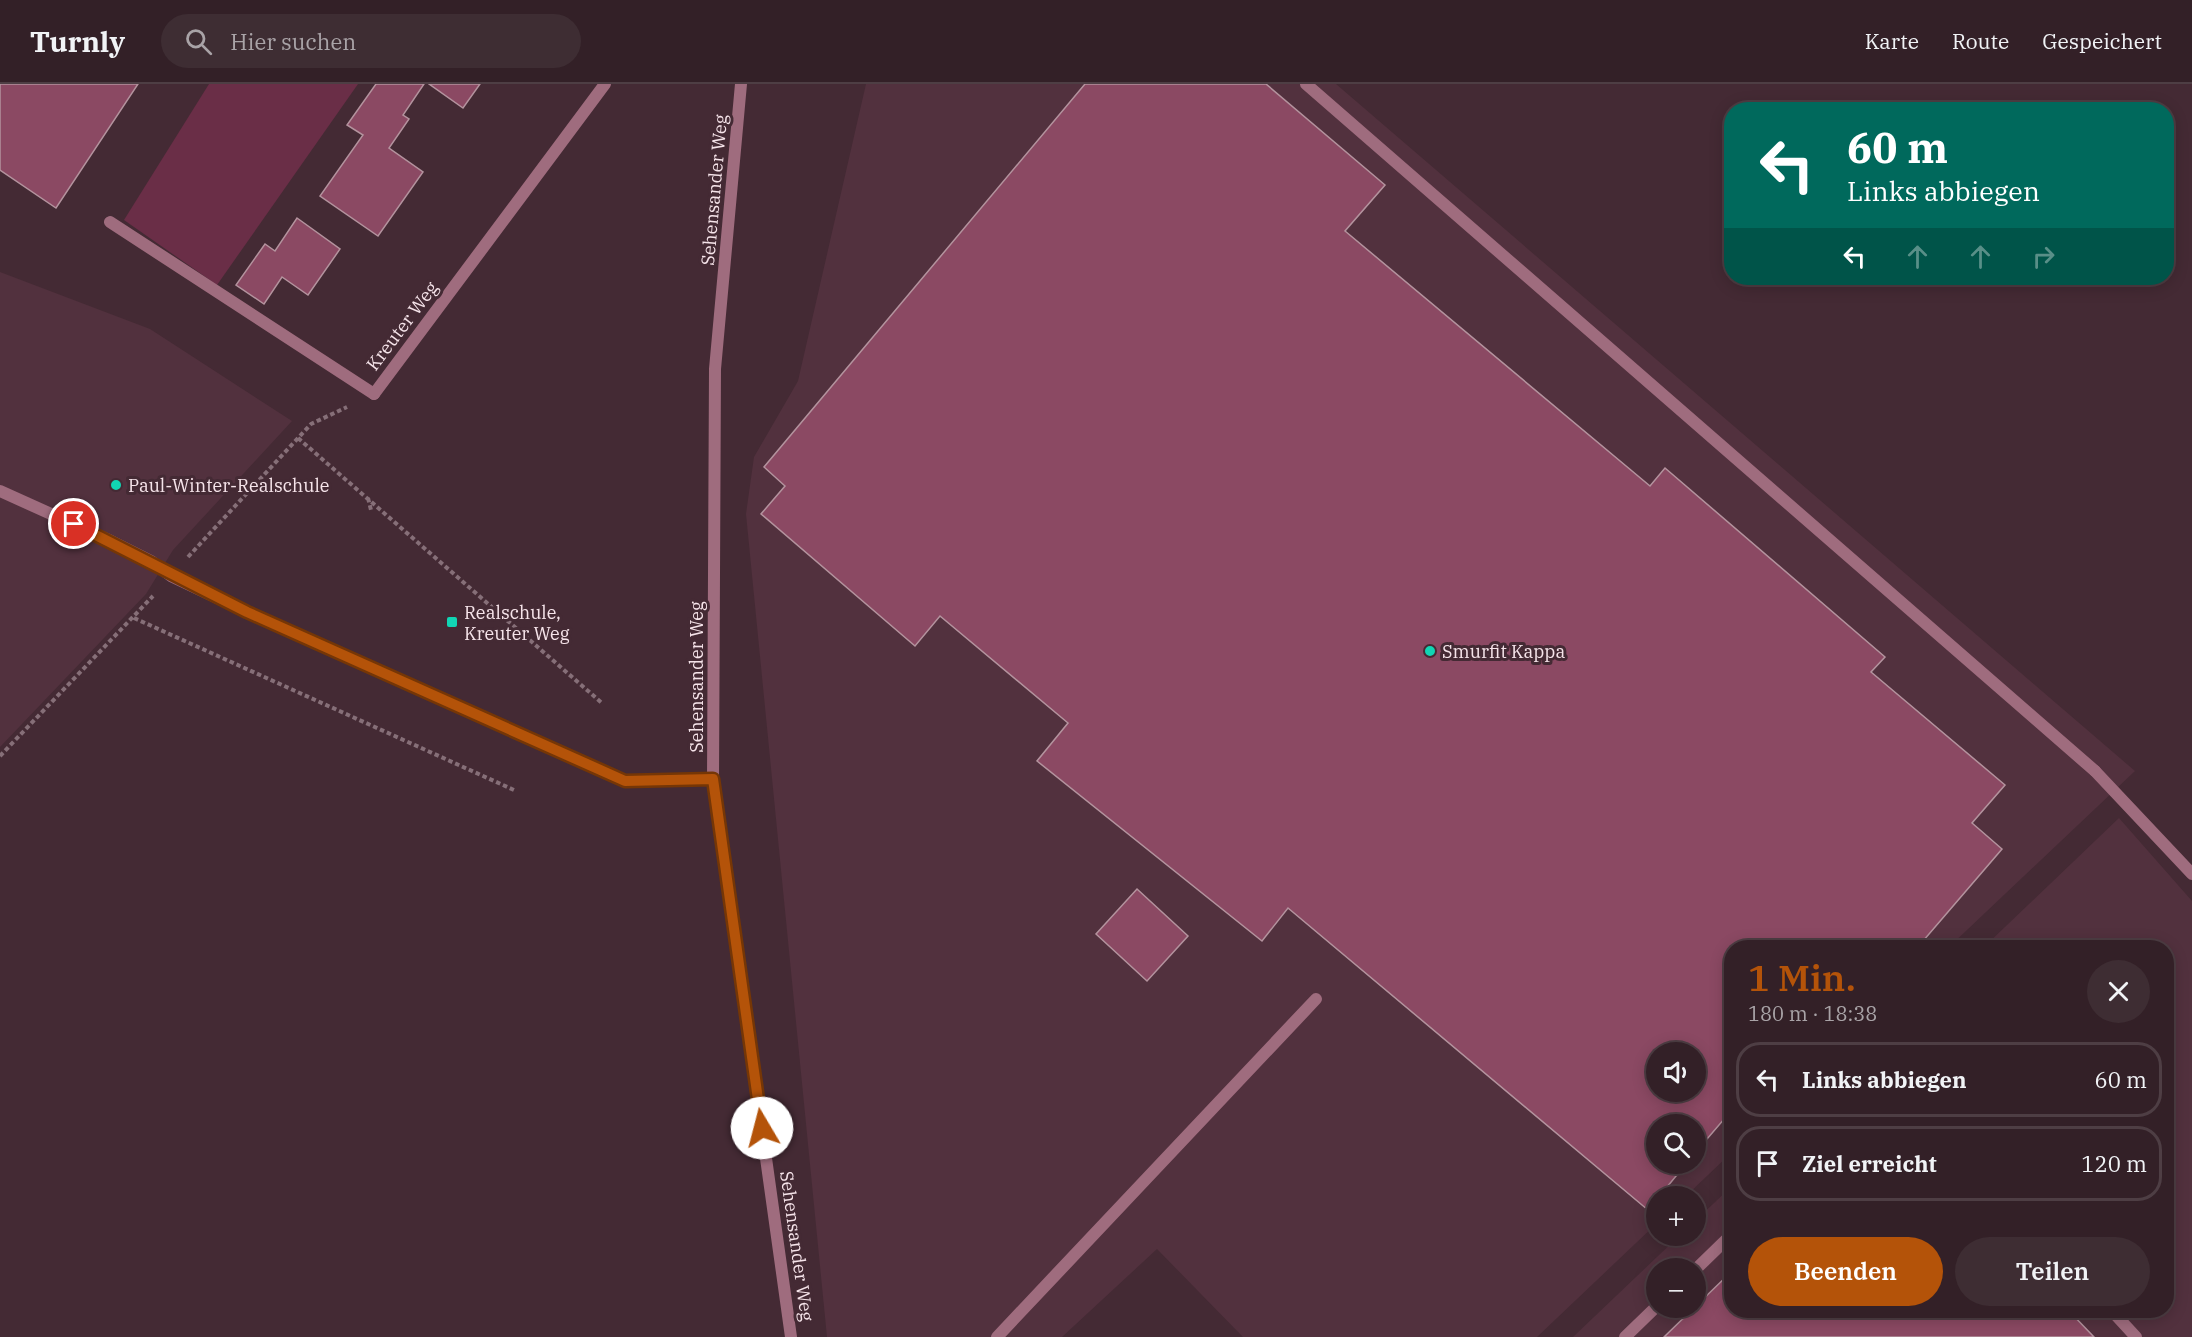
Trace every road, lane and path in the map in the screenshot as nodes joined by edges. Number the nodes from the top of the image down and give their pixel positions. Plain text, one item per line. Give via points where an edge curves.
1 (605, 84) edge
2 (741, 84) edge
3 (1306, 84) edge
4 (110, 222) dead end
5 (298, 438) dead end
6 (0, 491) edge
7 (368, 498) junction
8 (371, 510) dead end
9 (134, 618) dead end
10 (603, 704) dead end
11 (713, 779) junction
12 (513, 790) dead end
13 (2192, 874) edge
14 (1316, 999) dead end
15 (1724, 1242) edge
16 (1706, 1259) edge
17 (1646, 1317) edge
18 (2118, 1318) edge
19 (791, 1337) edge
20 (997, 1337) edge
21 (1625, 1337) edge
22 (2136, 1337) edge

1 - 4 street, Kreuter Weg via 375,394
2 - 11 street, Sehensander Weg via 716,369
3 - 13 street via 2095,771
5 - 7 path
6 - 11 street via 111,541 171,576 247,612 625,781
7 - 8 path
7 - 10 path
9 - 12 path
11 - 19 street, Sehensander Weg
14 - 20 street
15 - 16 street
17 - 21 street
18 - 22 street

